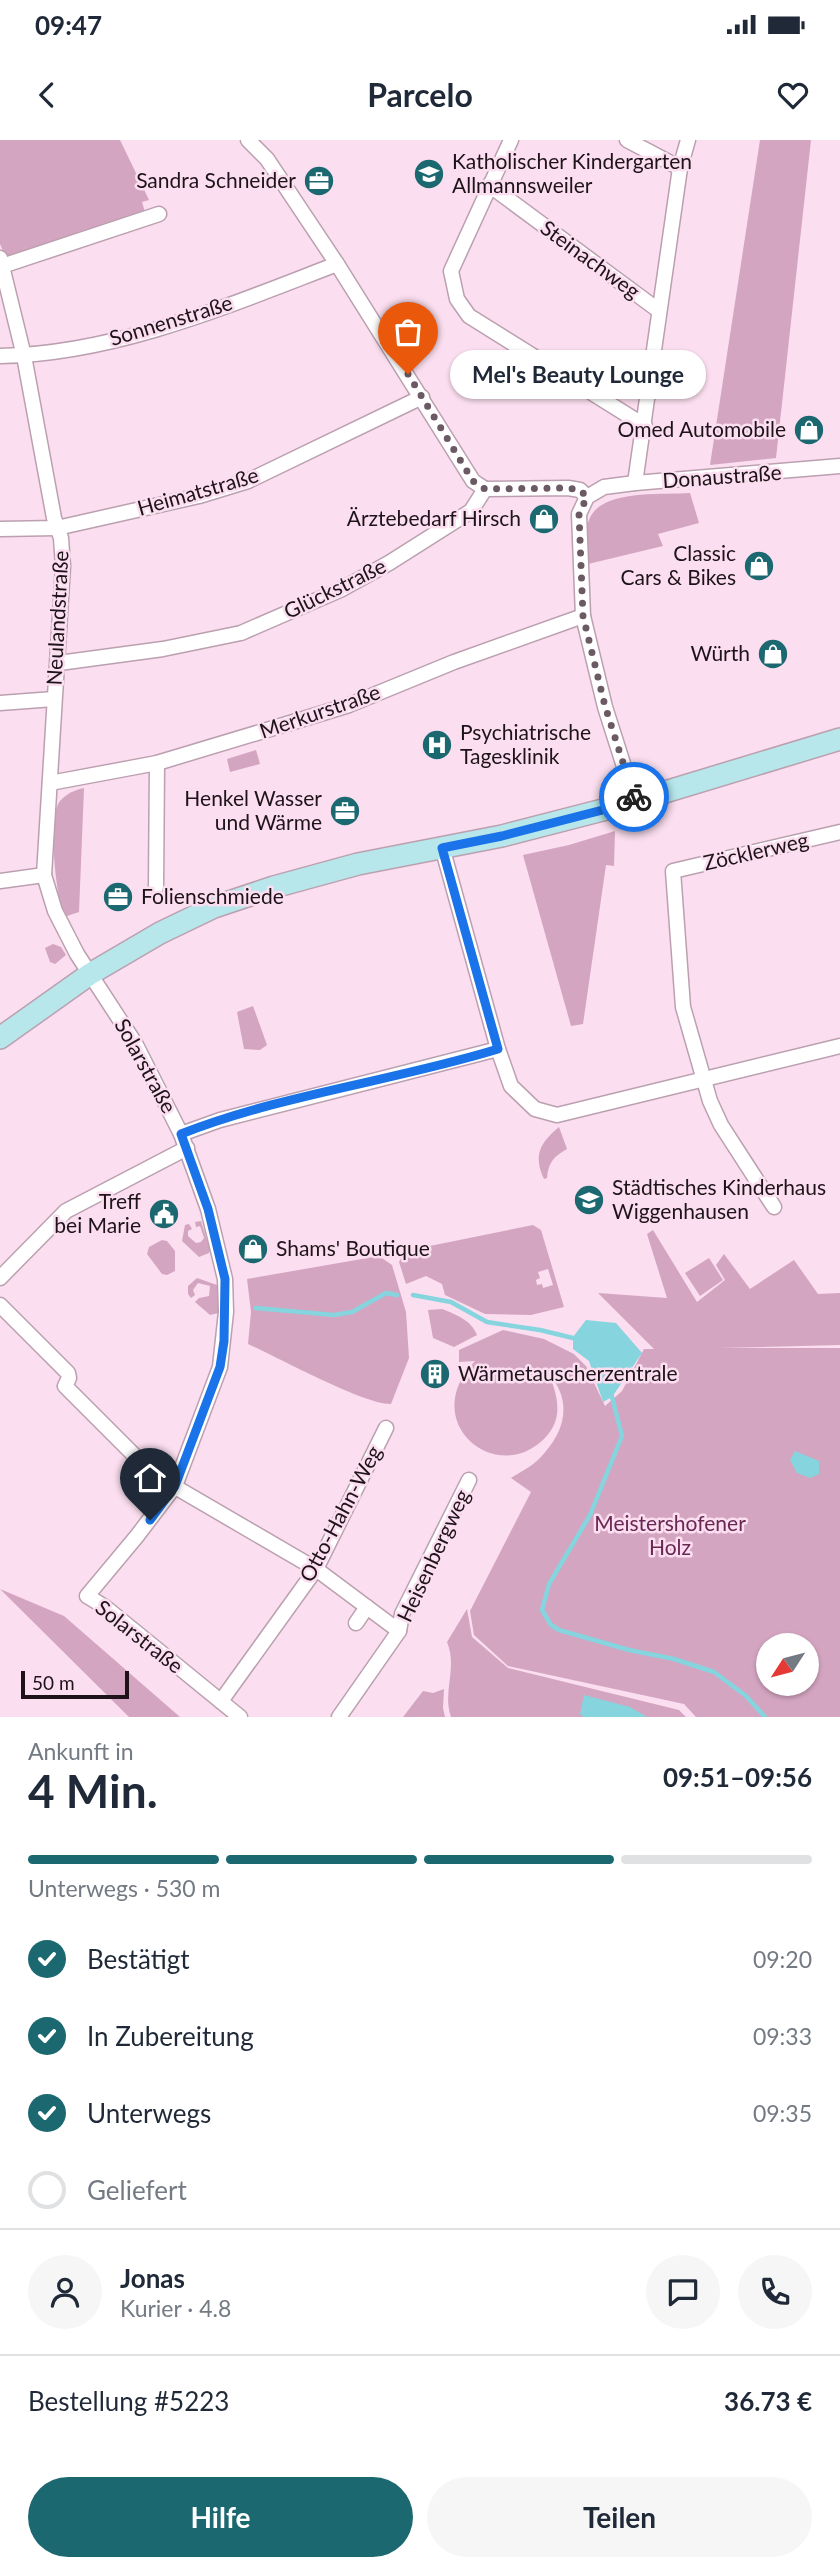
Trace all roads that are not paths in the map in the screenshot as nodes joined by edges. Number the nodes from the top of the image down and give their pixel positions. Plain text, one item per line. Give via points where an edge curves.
1 (248, 140) edge
2 (511, 140) edge
3 (627, 140) edge
4 (688, 140) edge
5 (680, 167) junction
6 (489, 185) junction
7 (159, 214) dead end
8 (1, 262) edge
9 (337, 264) junction
10 (658, 310) junction
11 (0, 356) edge
12 (24, 356) junction
13 (422, 397) junction
14 (645, 426) junction
15 (840, 466) edge
16 (635, 483) junction
17 (485, 489) junction
18 (587, 497) junction
19 (57, 528) junction
20 (0, 529) edge
21 (583, 616) junction
22 (59, 663) junction
23 (54, 699) junction
24 (0, 704) edge
25 (840, 739) edge
26 (157, 763) junction
27 (50, 783) junction
28 (635, 801) junction
29 (839, 836) edge
30 (442, 848) junction
31 (44, 874) junction
32 (0, 881) edge
33 (156, 887) dead end
34 (90, 974) junction
35 (0, 1038) edge
36 (840, 1046) edge
37 (498, 1049) junction
38 (704, 1080) junction
39 (184, 1141) junction
40 (774, 1207) dead end
41 (0, 1278) edge
42 (0, 1305) edge
43 (386, 1429) dead end
44 (469, 1480) dead end
45 (175, 1486) junction
46 (316, 1569) junction
47 (367, 1607) junction
48 (355, 1623) dead end
49 (399, 1631) junction
50 (221, 1702) junction
51 (240, 1717) edge
52 (339, 1717) edge

1 - 9 street via 267,159
2 - 6 street
3 - 5 street
4 - 5 street
5 - 10 street
6 - 10 street, Steinachweg
6 - 14 street via 451,271 457,299 469,316
7 - 8 street
8 - 12 street, Neulandstraße
9 - 12 street, Sonnenstraße via 182,322
9 - 13 street
10 - 14 street
11 - 12 street, Sonnenstraße
12 - 19 street, Neulandstraße
13 - 17 street via 473,481
13 - 19 street, Heimatstraße via 248,481
14 - 16 street
15 - 16 street, Donaustraße
16 - 18 street, Donaustraße via 604,487
17 - 18 street via 568,488
17 - 22 street, Glückstraße via 471,511 389,563 247,631 163,649
18 - 21 street via 579,514
19 - 20 street, Heimatstraße
19 - 22 street, Neulandstraße via 63,566
21 - 26 street, Merkurstraße via 349,705
21 - 28 street
22 - 23 street, Neulandstraße
23 - 24 street
23 - 27 street, Neulandstraße
25 - 28 main road
26 - 27 street, Merkurstraße
26 - 33 street
27 - 31 street, Neulandstraße
28 - 30 main road
29 - 38 street, Zöcklerweg via 673,871 683,1007
30 - 34 main road via 358,864 214,906
30 - 37 street
31 - 32 street
31 - 34 street, Neulandstraße via 55,911
34 - 35 main road
34 - 39 street, Solarstraße via 135,1043
36 - 38 street
37 - 38 street via 511,1086 535,1109 557,1115
37 - 39 street via 220,1120
38 - 40 street via 721,1125
39 - 41 street via 66,1211
39 - 45 street, Solarstraße via 208,1209 225,1279 226,1312 220,1367
42 - 45 street, Heisenbergweg via 68,1373 65,1386 153,1474
43 - 46 street, Otto-Hahn-Weg
44 - 49 street, Heisenbergweg via 402,1614
45 - 46 street, Heisenbergweg
45 - 50 street, Solarstraße via 87,1596
46 - 47 street, Heisenbergweg
46 - 50 street, Otto-Hahn-Weg
47 - 48 street
47 - 49 street, Heisenbergweg
49 - 52 street, Heisenbergweg
50 - 51 street, Solarstraße

